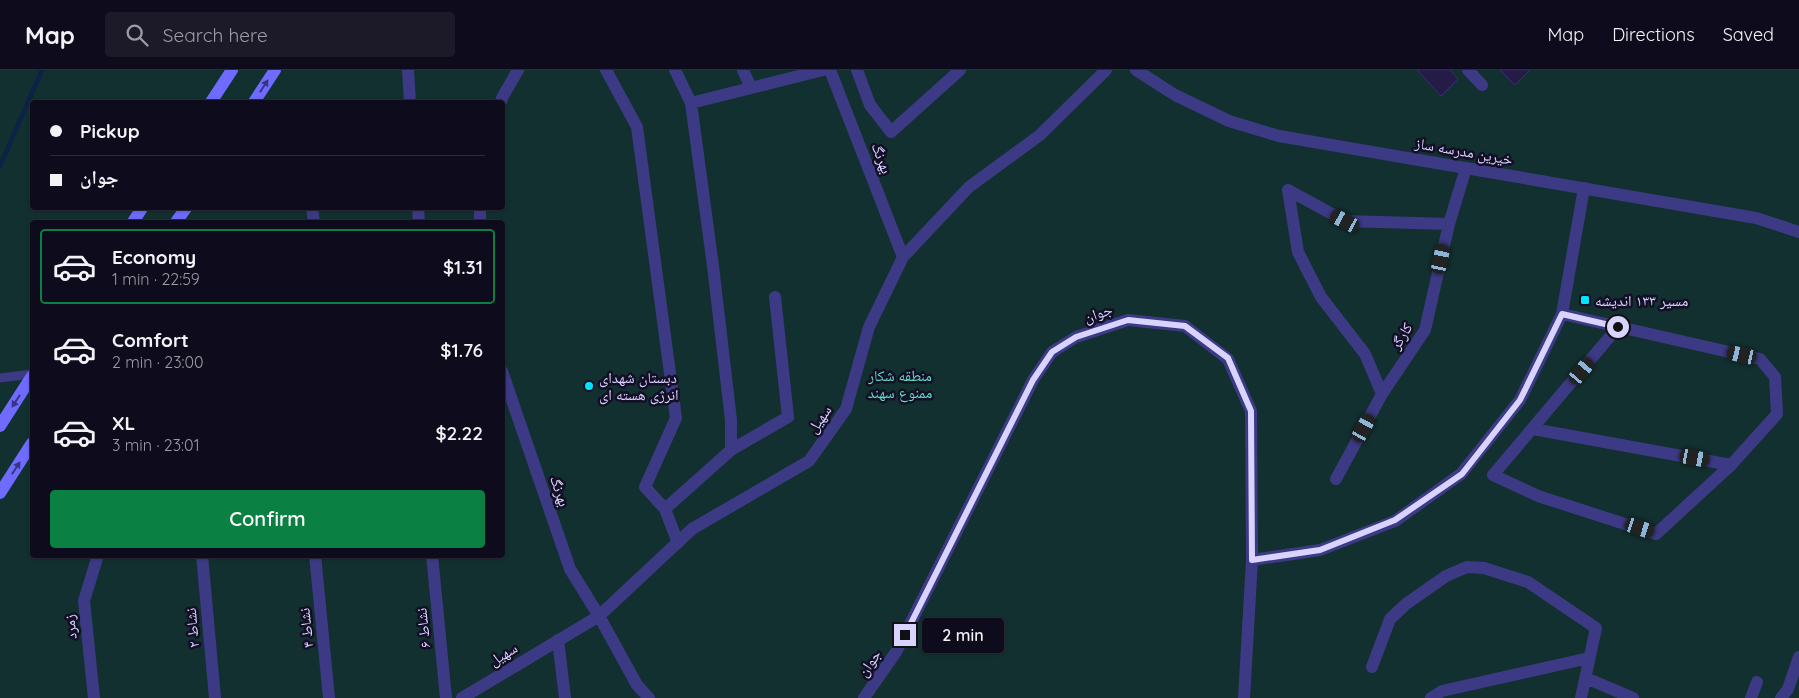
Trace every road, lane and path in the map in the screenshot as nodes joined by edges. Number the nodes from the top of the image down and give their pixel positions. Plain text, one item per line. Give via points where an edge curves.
1 (232, 70) edge
2 (275, 70) edge
3 (408, 70) edge
4 (518, 70) edge
5 (606, 70) edge
6 (675, 70) edge
7 (743, 70) edge
8 (823, 70) edge
9 (830, 70) edge
10 (857, 70) edge
11 (960, 70) edge
12 (1106, 70) edge
13 (1136, 70) edge
14 (1468, 70) edge
15 (1482, 85) dead end
16 (751, 88) junction
17 (212, 100) edge
18 (255, 100) edge
19 (410, 100) edge
20 (502, 100) edge
21 (691, 103) junction
22 (1466, 168) junction
23 (1584, 188) junction
24 (1449, 224) junction
25 (1799, 232) edge
26 (903, 257) junction
27 (775, 297) dead end
28 (1562, 314) junction
29 (1618, 327) junction
30 (30, 375) edge
31 (0, 378) edge
32 (30, 378) edge
33 (505, 380) edge
34 (1382, 394) junction
35 (0, 426) edge
36 (1533, 429) junction
37 (30, 446) edge
38 (731, 450) junction
39 (1730, 465) junction
40 (1336, 479) dead end
41 (0, 493) edge
42 (665, 509) junction
43 (678, 543) junction
44 (97, 558) edge
45 (202, 558) edge
46 (315, 558) edge
47 (432, 558) edge
48 (1252, 560) junction
49 (599, 616) junction
50 (558, 640) junction
51 (1799, 657) edge
52 (1589, 658) junction
53 (1372, 667) dead end
54 (1586, 678) junction
55 (1757, 682) dead end
56 (94, 698) edge
57 (214, 698) edge
58 (329, 698) edge
59 (446, 698) edge
60 (462, 698) edge
61 (565, 698) edge
62 (649, 698) edge
63 (864, 698) edge
64 (1244, 698) edge
65 (1431, 698) edge
66 (1581, 698) edge
67 (1633, 698) edge
68 (1751, 698) edge
69 (1781, 698) edge

1 - 17 main road
18 -> 2 main road
3 - 19 street
4 - 20 street
5 - 42 street via 637,128 675,408 676,418 645,487
6 - 21 street
7 - 16 street
8 - 16 street
9 - 26 street, بهرنگ
10 - 11 street via 870,105 891,132
12 - 26 street, سهیل via 1040,135 969,187
13 - 22 street, خیرین مدرسه ساز via 1175,96 1229,121 1279,136
14 - 15 street
16 - 21 street
21 - 38 street via 731,420
22 - 23 street, خیرین مدرسه ساز
22 - 24 street, کارگر
23 - 25 street, خیرین مدرسه ساز via 1756,218
23 - 28 street
24 - 34 street, کارگر via 1425,330
24 - 34 street via 1345,221 1288,190 1298,252 1321,297 1365,354
26 - 43 street, سهیل via 869,327 846,408 809,461 692,529
27 - 38 street via 788,417
28 - 29 street
28 - 48 street via 1520,400 1462,474 1395,520 1320,550
29 - 36 street
29 - 39 street via 1760,360 1774,376 1777,414
30 - 31 lane
32 -> 35 main road
33 - 49 street, بهرنگ via 570,569
34 - 40 street, کارگر
36 - 39 street
36 - 39 street via 1493,475 1538,496 1656,534
41 -> 37 main road
38 - 42 street
42 - 43 street
43 - 49 street, سهیل
44 - 56 street, زمرد via 84,600
45 - 57 street, نشاط ۲
46 - 58 street, نشاط ۴
47 - 59 street, نشاط ۶
48 - 63 street, جوان via 1251,411 1228,358 1185,326 1128,320 1076,337 1052,352 1033,380 896,652
48 - 64 street, جوان
49 - 50 street, سهیل
49 - 62 street, بهرنگ via 636,685
50 - 60 street, سهیل
50 - 61 street
51 - 69 street via 1788,689
52 - 53 street via 1596,628 1528,582 1484,568 1467,567 1446,576 1390,619
52 - 54 street
52 - 65 street via 1442,691
54 - 66 street
54 - 67 street
55 - 68 street

